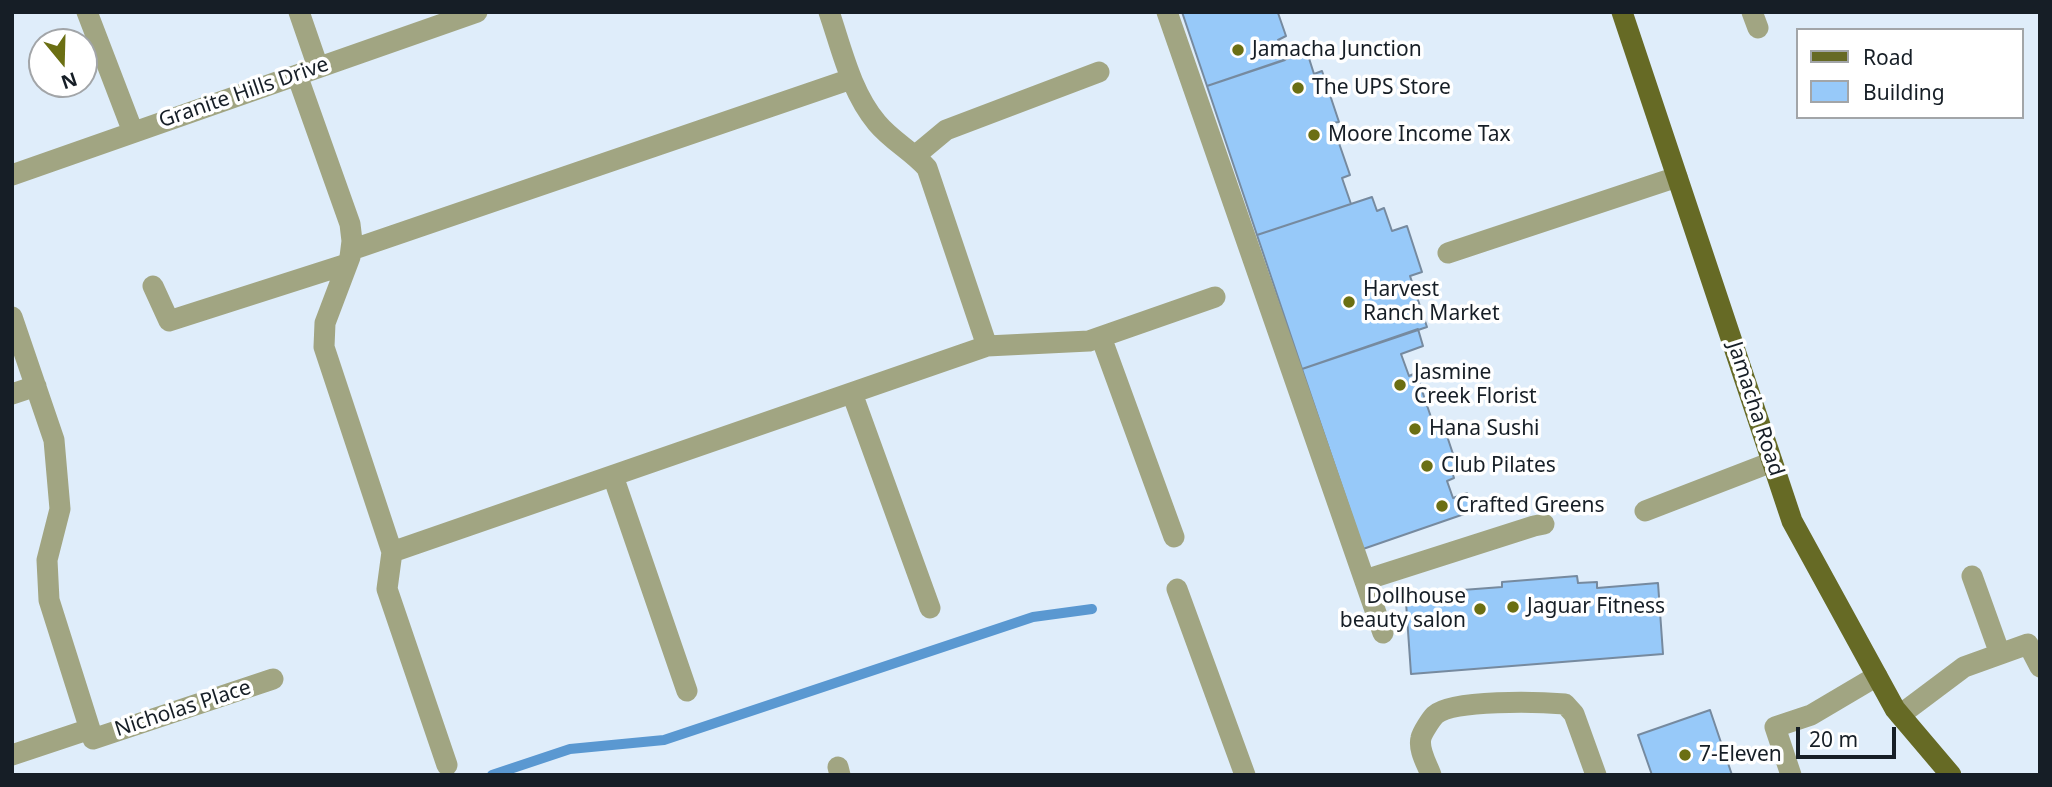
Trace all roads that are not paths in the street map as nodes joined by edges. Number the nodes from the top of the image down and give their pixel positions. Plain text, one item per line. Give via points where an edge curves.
1 (87, 12) edge
2 (299, 12) edge
3 (477, 12) edge
4 (829, 12) edge
5 (1167, 12) edge
6 (1622, 12) edge
7 (318, 67) junction
8 (1099, 72) dead end
9 (297, 75) junction
10 (851, 79) junction
11 (133, 132) junction
12 (916, 155) junction
13 (12, 175) edge
14 (1677, 177) junction
15 (1448, 253) dead end
16 (349, 257) junction
17 (153, 286) dead end
18 (1215, 298) dead end
19 (12, 317) edge
20 (1101, 337) junction
21 (987, 346) junction
22 (36, 386) junction
23 (852, 393) junction
24 (12, 394) edge
25 (1772, 462) junction
26 (612, 476) junction
27 (1645, 511) dead end
28 (1544, 524) dead end
29 (1174, 537) dead end
30 (392, 552) junction
31 (1972, 576) dead end
32 (1365, 580) junction
33 (1177, 589) dead end
34 (930, 608) dead end
35 (1383, 633) dead end
36 (2000, 654) junction
37 (2040, 667) edge
38 (1877, 676) junction
39 (273, 679) dead end
40 (687, 691) dead end
41 (1900, 715) junction
42 (91, 734) junction
43 (12, 755) edge
44 (447, 765) dead end
45 (1593, 766) edge
46 (1245, 775) edge
47 (1431, 775) edge
48 (1791, 775) edge
49 (1951, 775) edge

1 - 11 street
2 - 7 street
3 - 7 street, Granite Hills Drive
4 - 10 street
5 - 32 street
6 - 14 main road, Jamacha Road
7 - 9 street, Granite Hills Drive
8 - 12 street via 946,130
9 - 11 street, Granite Hills Drive
9 - 16 street via 350,224
10 - 12 street via 878,125
10 - 16 street
11 - 13 street, Granite Hills Drive
12 - 21 street via 927,167
14 - 15 street
14 - 25 main road, Jamacha Road
16 - 17 street via 169,321
16 - 30 street via 325,323 324,347
18 - 20 street
19 - 22 street
20 - 21 street
20 - 29 street
21 - 23 street
22 - 24 street
22 - 42 street via 54,440 60,509 47,561 49,600
23 - 26 street
23 - 34 street
25 - 27 street
25 - 38 main road, Jamacha Road via 1792,521
26 - 30 street
26 - 40 street
28 - 32 street
30 - 44 street via 387,589
31 - 36 street
32 - 35 street
33 - 46 street
36 - 37 street via 2028,644
36 - 41 street via 1964,667
38 - 41 main road, Jamacha Road
38 - 48 street via 1811,715 1775,727
39 - 42 street, Nicholas Place
41 - 49 main road, Jamacha Road
42 - 43 street, Nicholas Place
45 - 47 street via 1574,714 1565,704 1455,706 1436,714 1421,738

